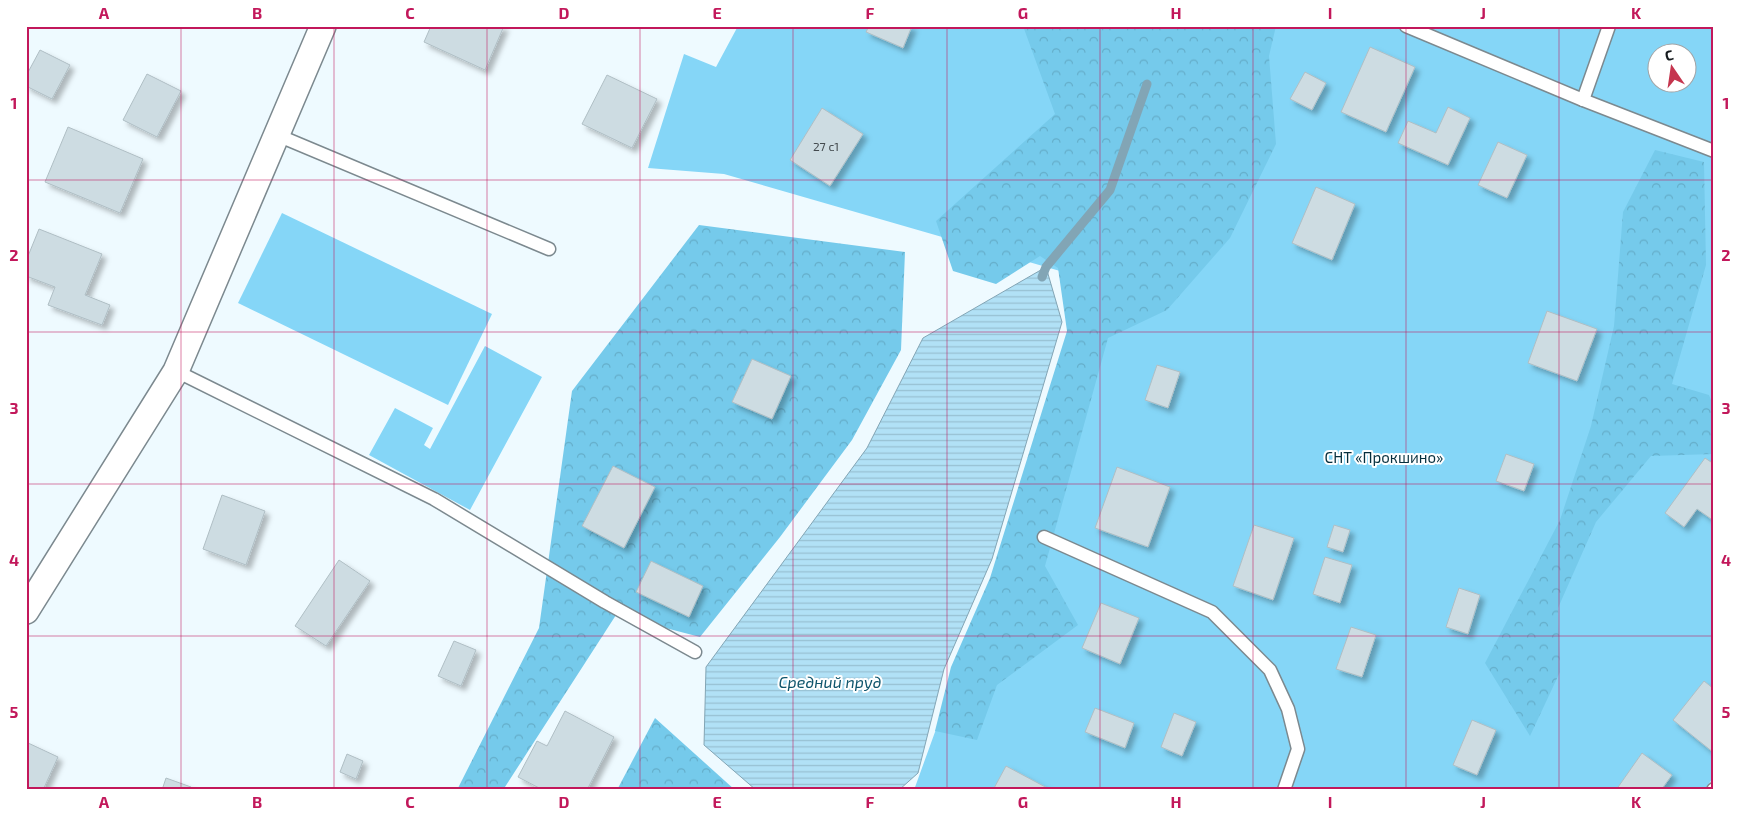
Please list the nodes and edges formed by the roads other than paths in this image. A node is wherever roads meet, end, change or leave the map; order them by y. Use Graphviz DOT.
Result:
graph roads {
  1 [pos="323,26"];
  2 [pos="1406,26"];
  3 [pos="1609,26"];
  4 [pos="1583,100"];
  5 [pos="277,135"];
  6 [pos="1714,151"];
  7 [pos="549,249"];
  8 [pos="176,372"];
  9 [pos="1044,537"];
  10 [pos="26,611"];
  11 [pos="695,652"];
  12 [pos="1284,790"];
  1 -- 5 [label="street"];
  2 -- 4 [label="lane"];
  3 -- 4 [label="lane"];
  4 -- 6 [label="lane"];
  5 -- 7 [label="lane"];
  5 -- 8 [label="street"];
  8 -- 10 [label="street"];
  8 -- 11 [label="lane"];
  9 -- 12 [label="lane"];
}
